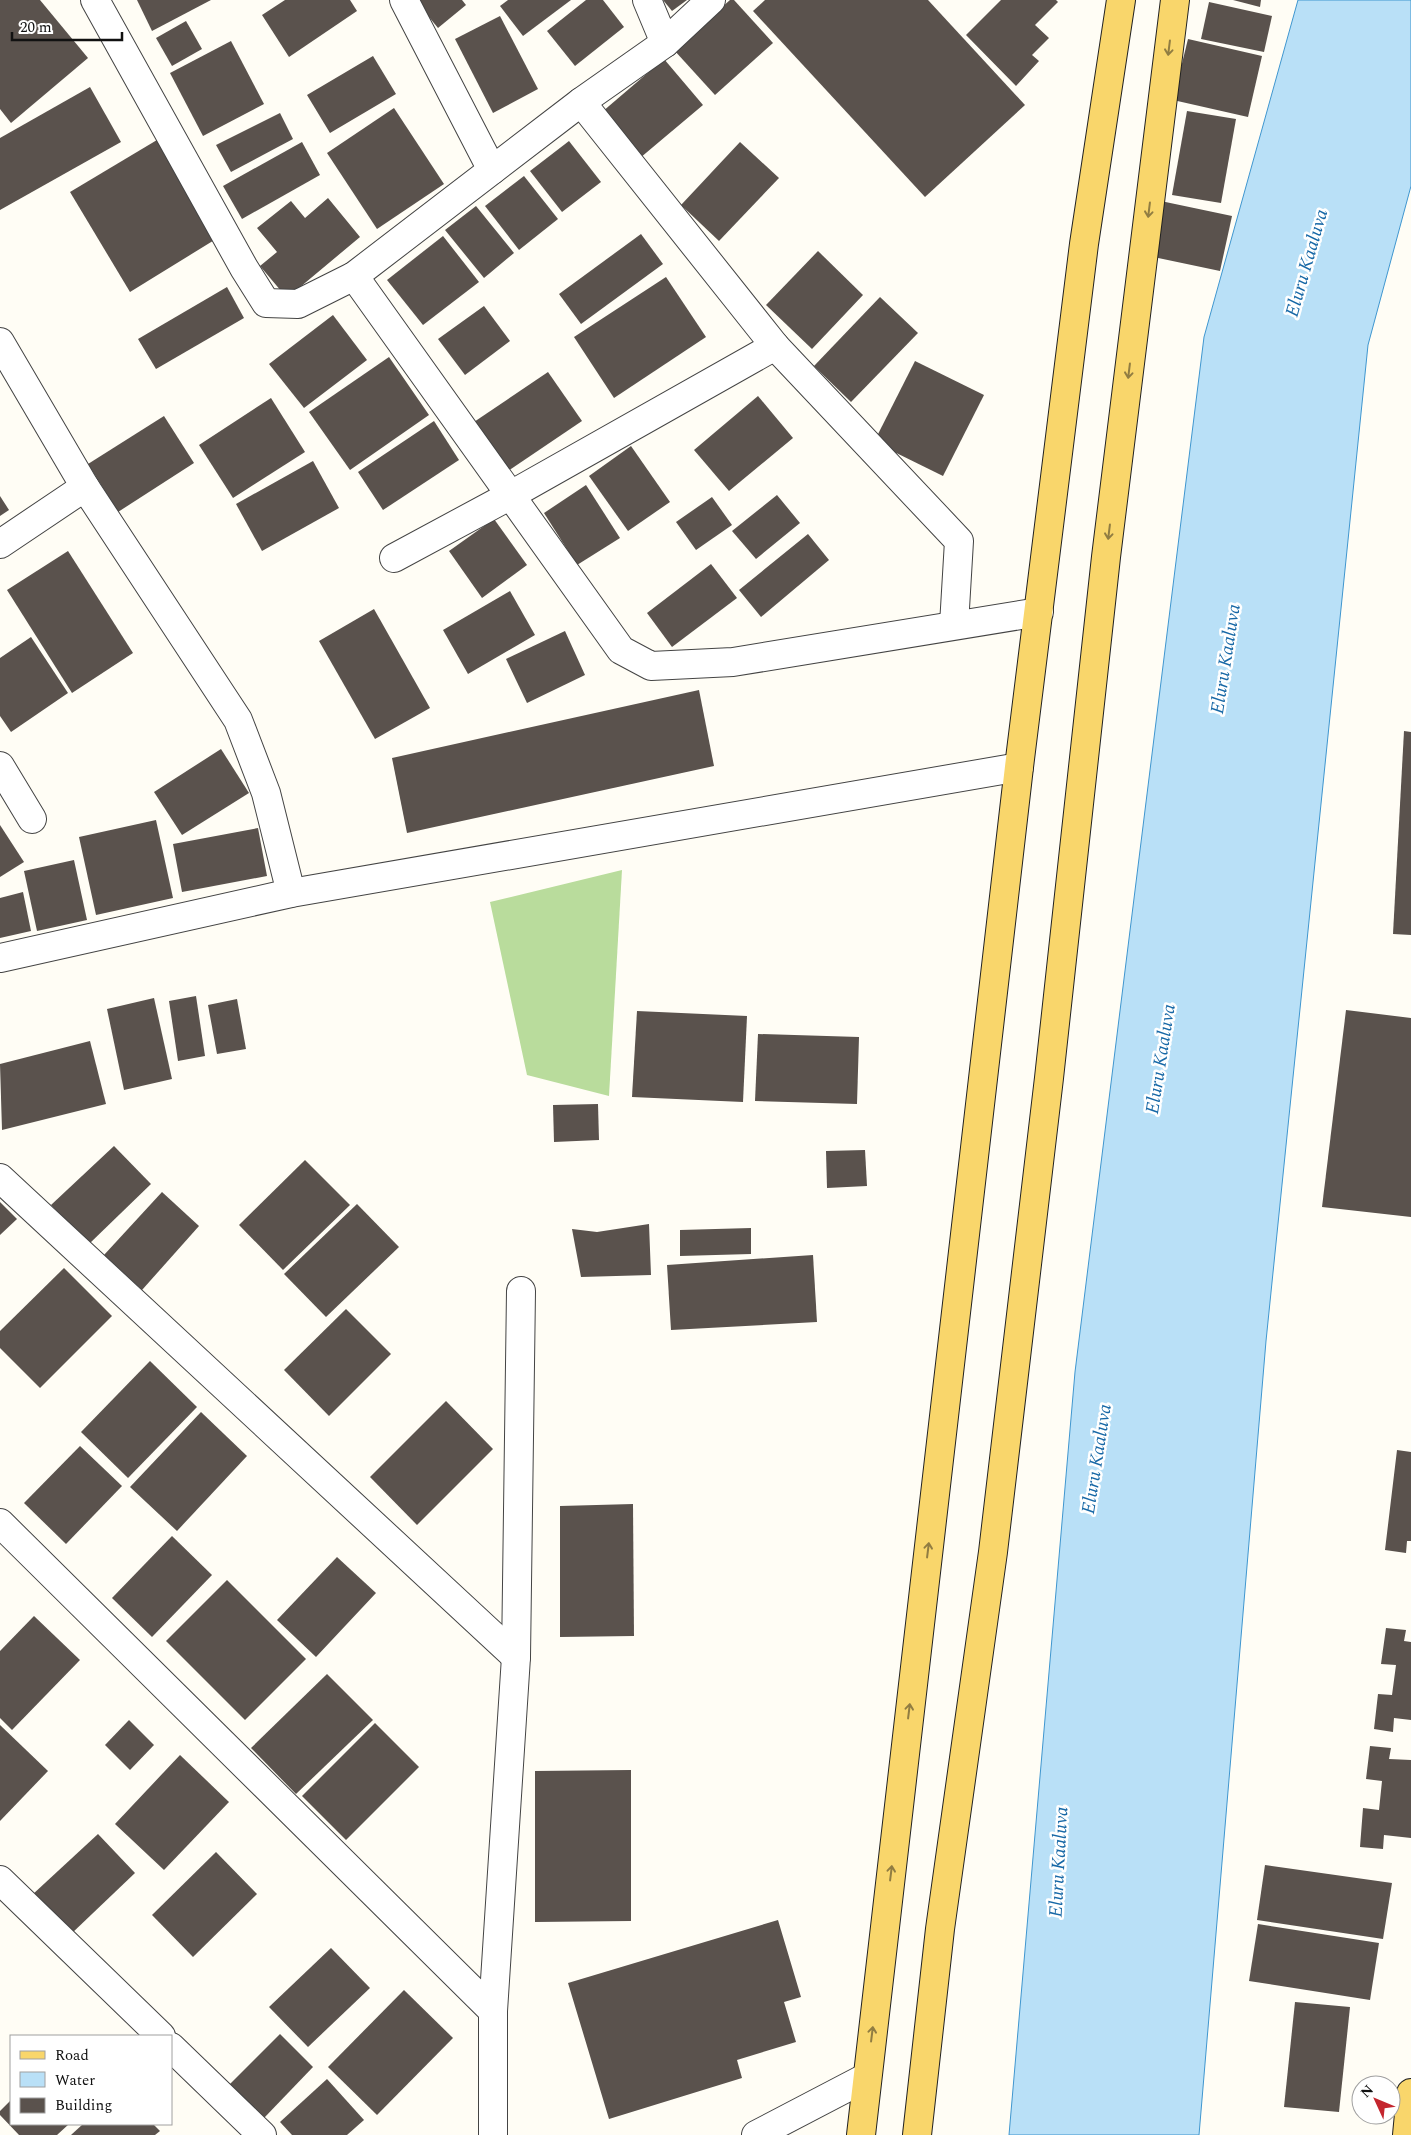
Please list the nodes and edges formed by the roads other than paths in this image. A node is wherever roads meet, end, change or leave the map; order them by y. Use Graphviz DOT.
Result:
graph roads {
  1 [pos="95,0"];
  2 [pos="404,0"];
  3 [pos="647,0"];
  4 [pos="711,0"];
  5 [pos="1121,0"];
  6 [pos="1175,0"];
  7 [pos="665,43"];
  8 [pos="580,102"];
  9 [pos="492,170"];
  10 [pos="354,276"];
  11 [pos="0,342"];
  12 [pos="775,346"];
  13 [pos="85,487"];
  14 [pos="511,495"];
  15 [pos="0,544"];
  16 [pos="394,558"];
  17 [pos="1039,612"];
  18 [pos="954,625"];
  19 [pos="0,766"];
  20 [pos="1019,767"];
  21 [pos="32,819"];
  22 [pos="291,893"];
  23 [pos="0,958"];
  24 [pos="0,1178"];
  25 [pos="521,1291"];
  26 [pos="0,1523"];
  27 [pos="516,1657"];
  28 [pos="0,1880"];
  29 [pos="493,2011"];
  30 [pos="160,2035"];
  31 [pos="172,2047"];
  32 [pos="867,2077"];
  33 [pos="1411,2093"];
  34 [pos="262,2135"];
  35 [pos="493,2135"];
  36 [pos="756,2135"];
  37 [pos="861,2135"];
  38 [pos="917,2135"];
  39 [pos="1407,2135"];
  1 -- 10 [label="street"];
  2 -- 9 [label="street"];
  3 -- 7 [label="street"];
  4 -- 7 [label="street"];
  5 -- 17 [label="main road"];
  6 -- 38 [label="main road, one-way"];
  7 -- 8 [label="street"];
  8 -- 9 [label="street"];
  8 -- 12 [label="street"];
  9 -- 10 [label="street"];
  10 -- 14 [label="street"];
  11 -- 13 [label="street"];
  12 -- 14 [label="street"];
  12 -- 18 [label="street"];
  13 -- 15 [label="street"];
  13 -- 22 [label="street"];
  14 -- 16 [label="street"];
  14 -- 18 [label="street"];
  17 -- 18 [label="street"];
  17 -- 20 [label="main road"];
  19 -- 21 [label="street"];
  20 -- 22 [label="street"];
  32 -- 20 [label="main road, one-way"];
  22 -- 23 [label="street"];
  24 -- 27 [label="street"];
  25 -- 27 [label="street"];
  26 -- 29 [label="street"];
  27 -- 29 [label="street"];
  28 -- 30 [label="street"];
  29 -- 35 [label="street"];
  31 -- 34 [label="street"];
  32 -- 36 [label="street"];
  32 -- 37 [label="main road"];
  33 -- 39 [label="main road"];
}
